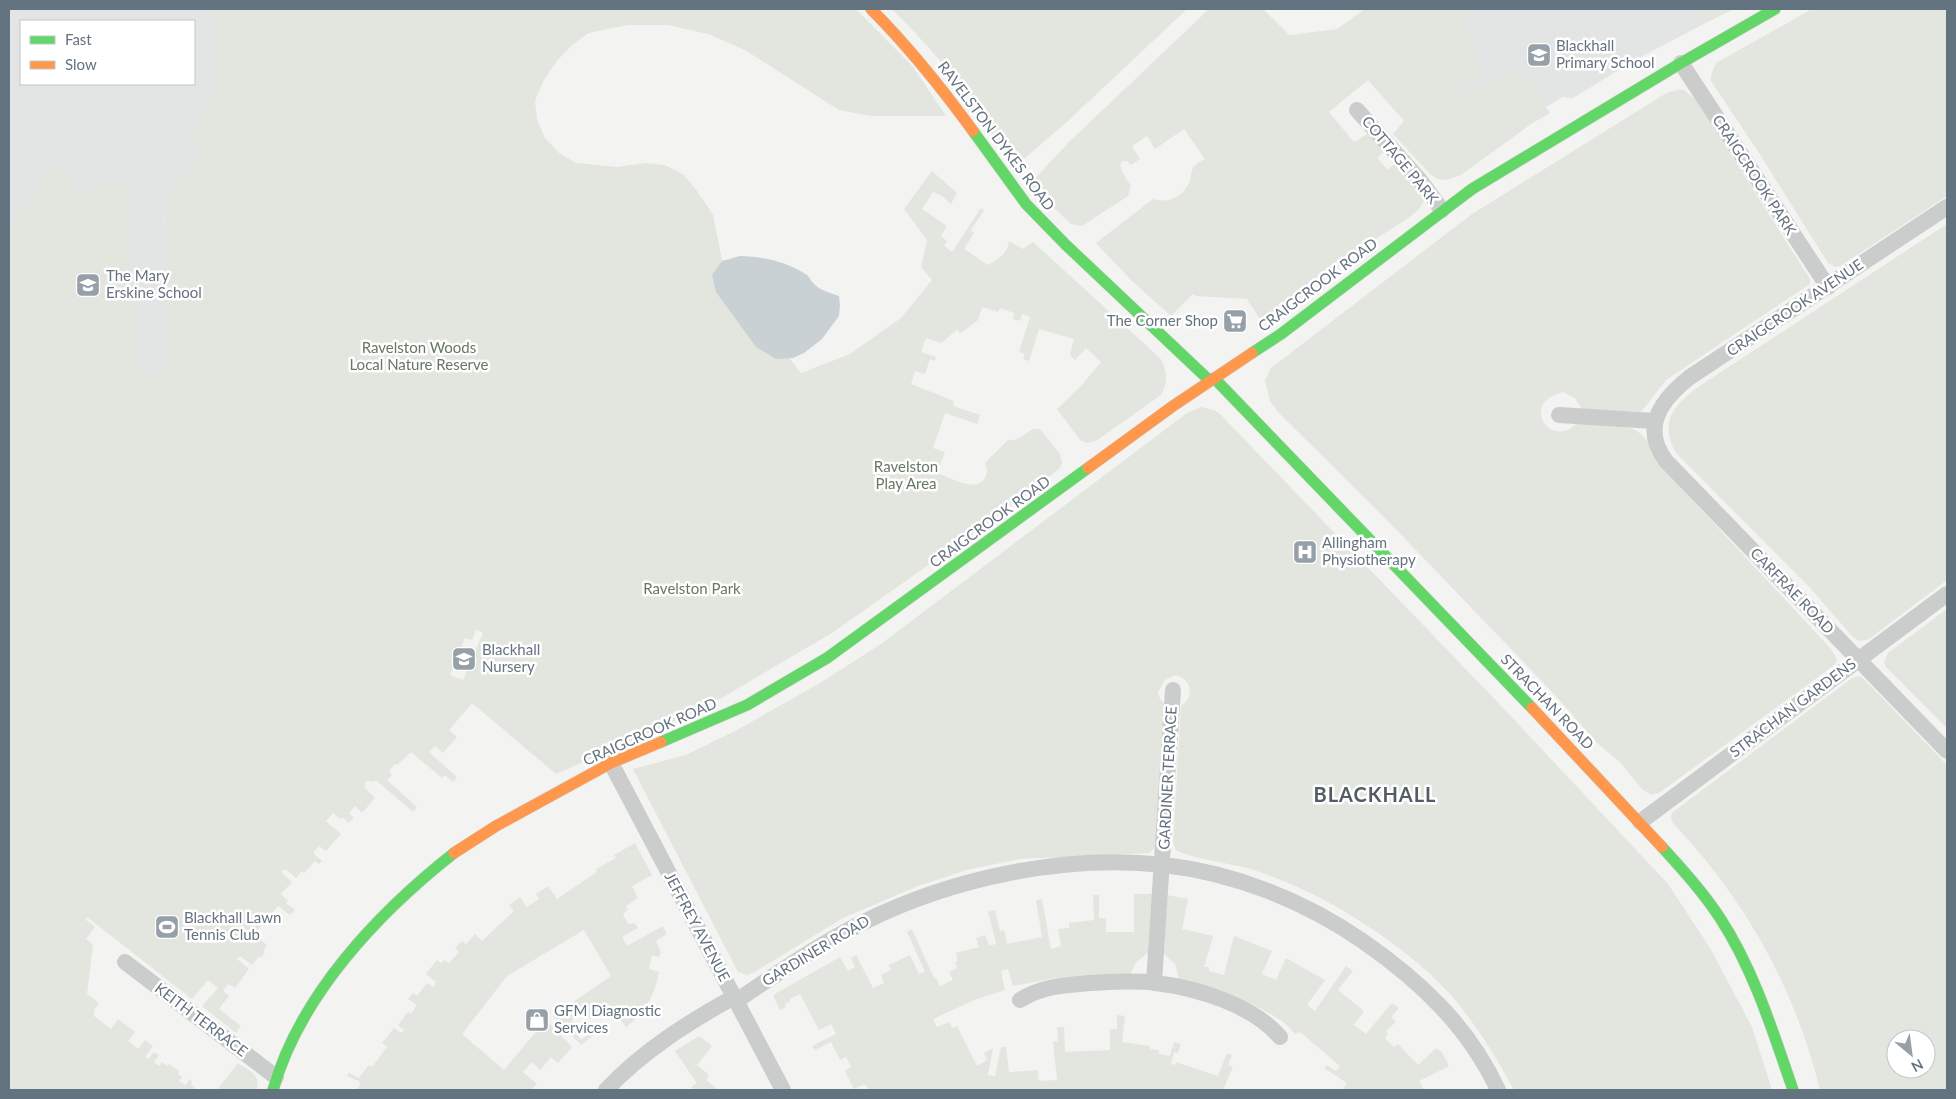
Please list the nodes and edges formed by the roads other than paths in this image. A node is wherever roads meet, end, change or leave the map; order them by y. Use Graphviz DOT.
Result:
graph roads {
  1 [pos="871,9"];
  2 [pos="1774,9"];
  3 [pos="1681,62"];
  4 [pos="1357,110"];
  5 [pos="1947,207"];
  6 [pos="1442,210"];
  7 [pos="1828,287"];
  8 [pos="1212,380"];
  9 [pos="1559,414"];
  10 [pos="1655,421"];
  11 [pos="1947,594"];
  12 [pos="1858,659"];
  13 [pos="1173,690"];
  14 [pos="1947,751"];
  15 [pos="611,764"];
  16 [pos="1640,822"];
  17 [pos="1162,865"];
  18 [pos="125,962"];
  19 [pos="1154,983"];
  20 [pos="735,999"];
  21 [pos="1020,1000"];
  22 [pos="1280,1037"];
  23 [pos="274,1084"];
  24 [pos="606,1090"];
  25 [pos="783,1090"];
  26 [pos="1498,1090"];
  27 [pos="1794,1090"];
  1 -- 8 [label="street, RAVELSTON DYKES ROAD"];
  2 -- 3 [label="street, CRAIGCROOK ROAD"];
  3 -- 6 [label="street, CRAIGCROOK ROAD"];
  3 -- 7 [label="street, CRAIGCROOK PARK"];
  4 -- 6 [label="street, COTTAGE PARK"];
  5 -- 7 [label="street, CRAIGCROOK AVENUE"];
  6 -- 8 [label="street, CRAIGCROOK ROAD"];
  7 -- 10 [label="street, CRAIGCROOK AVENUE"];
  8 -- 15 [label="street, CRAIGCROOK ROAD"];
  8 -- 16 [label="street, STRACHAN ROAD"];
  9 -- 10 [label="street"];
  10 -- 12 [label="street, CARFRAE ROAD"];
  11 -- 12 [label="street, STRACHAN GARDENS"];
  12 -- 14 [label="street, CARFRAE ROAD"];
  12 -- 16 [label="street, STRACHAN GARDENS"];
  13 -- 17 [label="street, GARDINER TERRACE"];
  15 -- 20 [label="street, JEFFREY AVENUE"];
  15 -- 23 [label="street, CRAIGCROOK ROAD"];
  16 -- 27 [label="street, STRACHAN ROAD"];
  17 -- 19 [label="street, GARDINER TERRACE"];
  17 -- 20 [label="street, GARDINER ROAD"];
  17 -- 26 [label="street, GARDINER ROAD"];
  18 -- 23 [label="street, KEITH TERRACE"];
  19 -- 21 [label="street"];
  19 -- 22 [label="street"];
  20 -- 24 [label="street, GARDINER ROAD"];
  20 -- 25 [label="street, JEFFREY AVENUE"];
}
